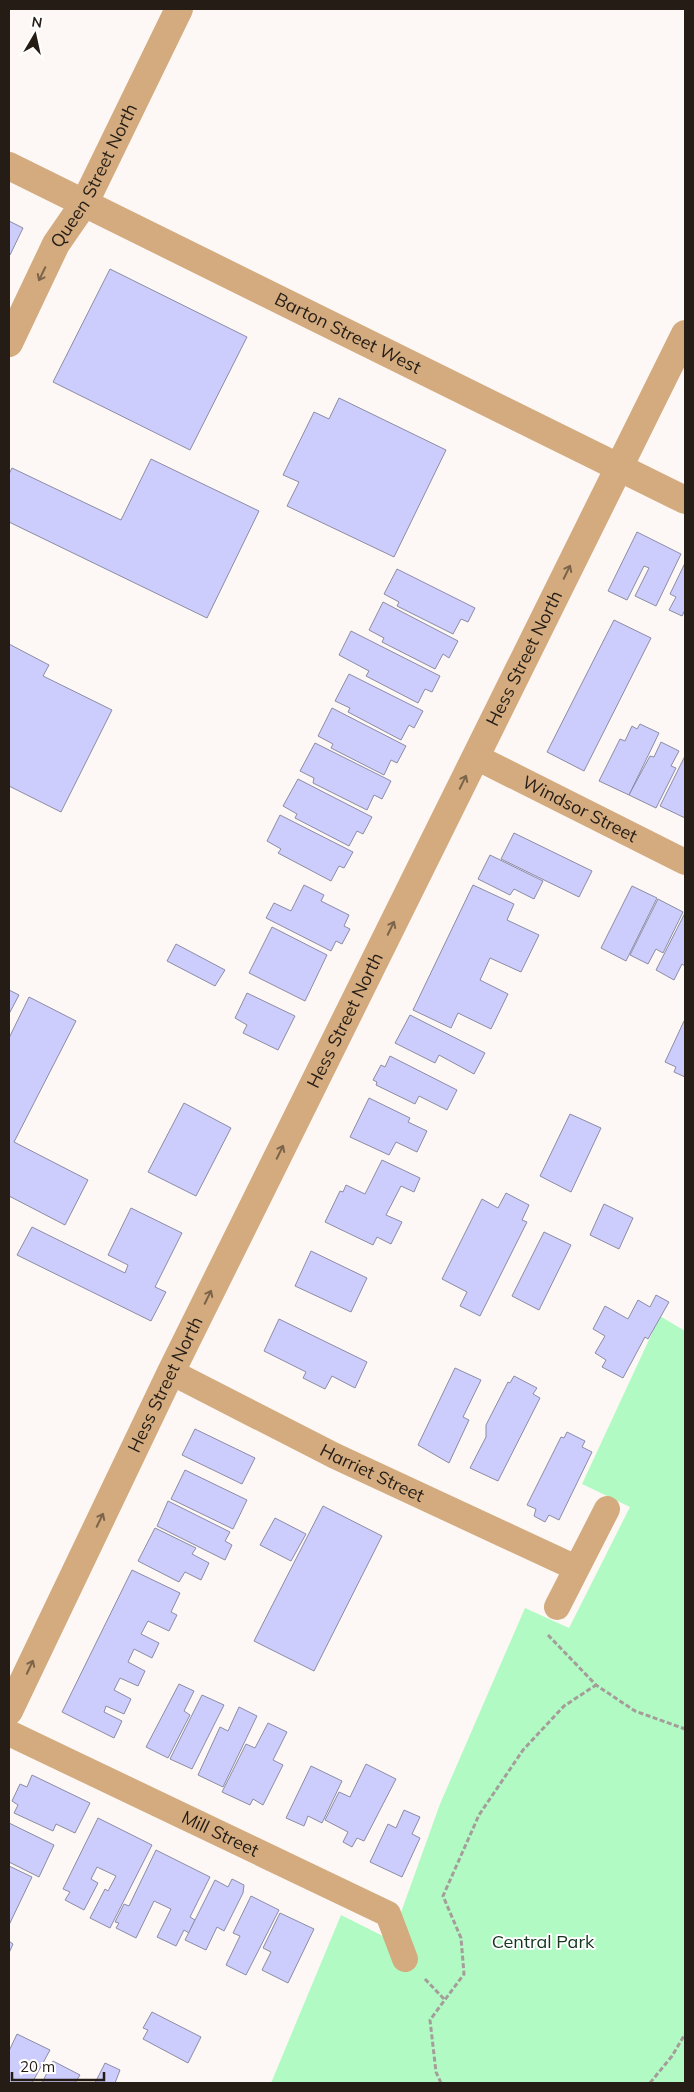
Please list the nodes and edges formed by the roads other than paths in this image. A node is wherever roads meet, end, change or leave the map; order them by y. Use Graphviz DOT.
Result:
graph roads {
  1 [pos="179,9"];
  2 [pos="9,166"];
  3 [pos="85,202"];
  4 [pos="685,334"];
  5 [pos="9,343"];
  6 [pos="619,468"];
  7 [pos="685,500"];
  8 [pos="476,757"];
  9 [pos="685,862"];
  10 [pos="171,1372"];
  11 [pos="607,1509"];
  12 [pos="576,1568"];
  13 [pos="557,1607"];
  14 [pos="9,1711"];
  15 [pos="9,1733"];
  16 [pos="405,1959"];
  1 -- 3 [label="street, Queen Street North"];
  2 -- 3 [label="street, Barton Street West"];
  3 -- 5 [label="street, Queen Street North, one-way"];
  3 -- 6 [label="street, Barton Street West"];
  4 -- 6 [label="street, Hess Street North"];
  6 -- 7 [label="street, Barton Street West"];
  8 -- 6 [label="street, Hess Street North, one-way"];
  8 -- 9 [label="street, Windsor Street"];
  10 -- 8 [label="street, Hess Street North, one-way"];
  10 -- 12 [label="street, Harriet Street"];
  14 -- 10 [label="street, Hess Street North, one-way"];
  11 -- 12 [label="street"];
  12 -- 13 [label="street"];
  15 -- 16 [label="street, Mill Street"];
}
